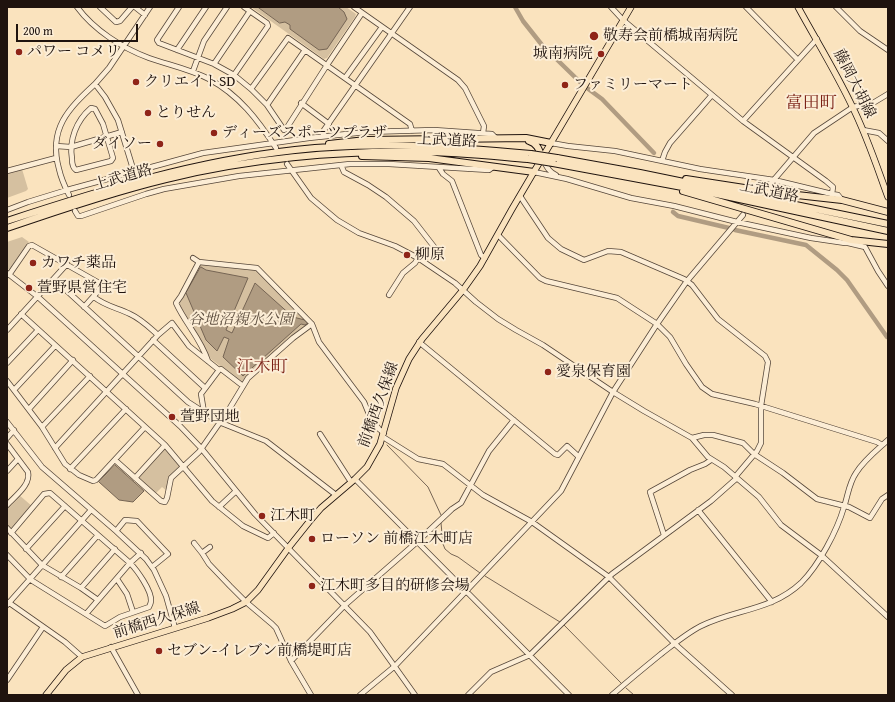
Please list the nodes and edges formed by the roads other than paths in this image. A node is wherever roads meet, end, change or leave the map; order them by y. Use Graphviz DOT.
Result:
graph roads {
  1 [pos="77,7"];
  2 [pos="133,7"];
  3 [pos="150,7"];
  4 [pos="179,7"];
  5 [pos="206,7"];
  6 [pos="226,7"];
  7 [pos="244,7"];
  8 [pos="354,7"];
  9 [pos="410,7"];
  10 [pos="611,7"];
  11 [pos="631,7"];
  12 [pos="746,7"];
  13 [pos="798,7"];
  14 [pos="836,7"];
  15 [pos="102,8"];
  16 [pos="250,11"];
  17 [pos="362,13"];
  18 [pos="145,15"];
  19 [pos="623,20"];
  20 [pos="382,27"];
  21 [pos="392,33"];
  22 [pos="817,39"];
  23 [pos="123,46"];
  24 [pos="177,50"];
  25 [pos="305,50"];
  26 [pos="888,50"];
  27 [pos="198,57"];
  28 [pos="798,60"];
  29 [pos="214,64"];
  30 [pos="326,65"];
  31 [pos="193,71"];
  32 [pos="234,75"];
  33 [pos="345,78"];
  34 [pos="95,84"];
  35 [pos="355,86"];
  36 [pos="251,89"];
  37 [pos="888,94"];
  38 [pos="712,95"];
  39 [pos="301,104"];
  40 [pos="267,105"];
  41 [pos="853,107"];
  42 [pos="742,120"];
  43 [pos="328,124"];
  44 [pos="863,130"];
  45 [pos="412,131"];
  46 [pos="122,132"];
  47 [pos="483,133"];
  48 [pos="106,136"];
  49 [pos="324,136"];
  50 [pos="496,138"];
  51 [pos="516,138"];
  52 [pos="888,141"];
  53 [pos="273,143"];
  54 [pos="551,143"];
  55 [pos="56,146"];
  56 [pos="71,146"];
  57 [pos="276,148"];
  58 [pos="296,150"];
  59 [pos="305,157"];
  60 [pos="529,157"];
  61 [pos="793,157"];
  62 [pos="56,158"];
  63 [pos="542,158"];
  64 [pos="555,160"];
  65 [pos="662,161"];
  66 [pos="287,164"];
  67 [pos="341,165"];
  68 [pos="493,167"];
  69 [pos="440,168"];
  70 [pos="7,171"];
  71 [pos="291,171"];
  72 [pos="134,172"];
  73 [pos="534,172"];
  74 [pos="651,175"];
  75 [pos="567,179"];
  76 [pos="774,180"];
  77 [pos="662,183"];
  78 [pos="766,188"];
  79 [pos="67,190"];
  80 [pos="832,194"];
  81 [pos="69,195"];
  82 [pos="520,196"];
  83 [pos="888,197"];
  84 [pos="842,200"];
  85 [pos="7,210"];
  86 [pos="75,211"];
  87 [pos="888,212"];
  88 [pos="743,215"];
  89 [pos="7,221"];
  90 [pos="737,222"];
  91 [pos="888,226"];
  92 [pos="7,228"];
  93 [pos="498,235"];
  94 [pos="850,241"];
  95 [pos="888,244"];
  96 [pos="193,258"];
  97 [pos="418,258"];
  98 [pos="485,258"];
  99 [pos="423,261"];
  100 [pos="199,262"];
  101 [pos="67,264"];
  102 [pos="8,274"];
  103 [pos="54,279"];
  104 [pos="687,281"];
  105 [pos="888,286"];
  106 [pos="463,290"];
  107 [pos="389,295"];
  108 [pos="38,297"];
  109 [pos="94,297"];
  110 [pos="84,307"];
  111 [pos="22,314"];
  112 [pos="312,324"];
  113 [pos="657,324"];
  114 [pos="7,330"];
  115 [pos="38,330"];
  116 [pos="158,335"];
  117 [pos="153,340"];
  118 [pos="419,342"];
  119 [pos="54,346"];
  120 [pos="139,356"];
  121 [pos="73,360"];
  122 [pos="208,362"];
  123 [pos="7,363"];
  124 [pos="219,370"];
  125 [pos="122,374"];
  126 [pos="90,376"];
  127 [pos="7,381"];
  128 [pos="243,386"];
  129 [pos="205,388"];
  130 [pos="14,390"];
  131 [pos="107,391"];
  132 [pos="613,392"];
  133 [pos="761,406"];
  134 [pos="29,409"];
  135 [pos="126,409"];
  136 [pos="204,412"];
  137 [pos="514,420"];
  138 [pos="7,422"];
  139 [pos="219,422"];
  140 [pos="42,427"];
  141 [pos="145,427"];
  142 [pos="14,430"];
  143 [pos="320,434"];
  144 [pos="383,435"];
  145 [pos="7,438"];
  146 [pos="692,438"];
  147 [pos="7,444"];
  148 [pos="886,444"];
  149 [pos="165,445"];
  150 [pos="55,448"];
  151 [pos="201,448"];
  152 [pos="754,454"];
  153 [pos="579,457"];
  154 [pos="18,459"];
  155 [pos="115,460"];
  156 [pos="711,460"];
  157 [pos="184,467"];
  158 [pos="70,469"];
  159 [pos="7,471"];
  160 [pos="736,477"];
  161 [pos="135,478"];
  162 [pos="353,481"];
  163 [pos="471,486"];
  164 [pos="236,491"];
  165 [pos="336,495"];
  166 [pos="888,495"];
  167 [pos="7,505"];
  168 [pos="65,506"];
  169 [pos="844,506"];
  170 [pos="219,507"];
  171 [pos="91,510"];
  172 [pos="698,510"];
  173 [pos="81,520"];
  174 [pos="532,522"];
  175 [pos="7,528"];
  176 [pos="116,531"];
  177 [pos="11,533"];
  178 [pos="274,533"];
  179 [pos="98,535"];
  180 [pos="664,535"];
  181 [pos="417,542"];
  182 [pos="194,543"];
  183 [pos="210,547"];
  184 [pos="289,547"];
  185 [pos="26,549"];
  186 [pos="114,549"];
  187 [pos="141,553"];
  188 [pos="202,553"];
  189 [pos="7,555"];
  190 [pos="821,555"];
  191 [pos="130,563"];
  192 [pos="42,565"];
  193 [pos="152,567"];
  194 [pos="61,577"];
  195 [pos="609,577"];
  196 [pos="117,579"];
  197 [pos="31,580"];
  198 [pos="81,588"];
  199 [pos="466,591"];
  200 [pos="98,600"];
  201 [pos="246,602"];
  202 [pos="772,602"];
  203 [pos="8,603"];
  204 [pos="345,605"];
  205 [pos="133,612"];
  206 [pos="86,614"];
  207 [pos="888,617"];
  208 [pos="43,627"];
  209 [pos="175,628"];
  210 [pos="675,644"];
  211 [pos="111,648"];
  212 [pos="530,655"];
  213 [pos="82,657"];
  214 [pos="291,661"];
  215 [pos="395,666"];
  216 [pos="7,680"];
  217 [pos="46,695"];
  218 [pos="138,695"];
  219 [pos="311,695"];
  220 [pos="360,695"];
  221 [pos="415,695"];
  222 [pos="468,695"];
  223 [pos="569,695"];
  224 [pos="612,695"];
  225 [pos="732,695"];
  1 -- 23 [label="street"];
  2 -- 15 [label="street"];
  2 -- 18 [label="street"];
  3 -- 18 [label="street"];
  4 -- 24 [label="street"];
  5 -- 24 [label="street"];
  6 -- 27 [label="street"];
  7 -- 16 [label="street"];
  8 -- 17 [label="street"];
  9 -- 21 [label="street"];
  10 -- 19 [label="street"];
  11 -- 19 [label="main road, 前橋西久保線"];
  12 -- 28 [label="street"];
  13 -- 22 [label="main road, 藤岡大胡線"];
  14 -- 26 [label="street"];
  16 -- 29 [label="street"];
  16 -- 32 [label="street"];
  17 -- 20 [label="street"];
  17 -- 30 [label="street"];
  18 -- 23 [label="street"];
  19 -- 38 [label="street"];
  19 -- 54 [label="main road, 前橋西久保線"];
  20 -- 21 [label="street"];
  20 -- 33 [label="street"];
  21 -- 35 [label="street"];
  21 -- 47 [label="street"];
  22 -- 28 [label="street"];
  22 -- 41 [label="main road, 藤岡大胡線"];
  23 -- 31 [label="street"];
  23 -- 34 [label="street"];
  24 -- 27 [label="street"];
  25 -- 30 [label="street"];
  25 -- 36 [label="street"];
  25 -- 40 [label="street"];
  27 -- 29 [label="street"];
  27 -- 31 [label="street"];
  28 -- 42 [label="street"];
  29 -- 32 [label="street"];
  30 -- 33 [label="street"];
  30 -- 39 [label="street"];
  31 -- 53 [label="street"];
  32 -- 36 [label="street"];
  33 -- 35 [label="street"];
  34 -- 46 [label="street"];
  34 -- 55 [label="street"];
  35 -- 43 [label="street"];
  35 -- 45 [label="street"];
  36 -- 40 [label="street"];
  37 -- 41 [label="street"];
  38 -- 42 [label="street"];
  38 -- 65 [label="street"];
  39 -- 40 [label="street"];
  39 -- 43 [label="street"];
  41 -- 44 [label="main road, 藤岡大胡線"];
  41 -- 61 [label="street"];
  42 -- 61 [label="street"];
  43 -- 49 [label="street"];
  44 -- 52 [label="street"];
  44 -- 83 [label="main road, 藤岡大胡線"];
  45 -- 47 [label="street"];
  45 -- 49 [label="street"];
  46 -- 48 [label="street"];
  46 -- 72 [label="street"];
  47 -- 50 [label="street"];
  48 -- 56 [label="street"];
  48 -- 56 [label="street"];
  48 -- 56 [label="street"];
  49 -- 53 [label="street"];
  50 -- 51 [label="highway"];
  50 -- 58 [label="highway"];
  51 -- 54 [label="highway"];
  51 -- 63 [label="highway"];
  53 -- 57 [label="street"];
  53 -- 72 [label="street"];
  54 -- 63 [label="main road, 前橋西久保線"];
  54 -- 65 [label="street"];
  55 -- 56 [label="street"];
  55 -- 62 [label="street"];
  58 -- 60 [label="highway, 上武道路"];
  58 -- 89 [label="highway, 上武道路"];
  59 -- 60 [label="highway, 上武道路"];
  59 -- 68 [label="highway"];
  59 -- 92 [label="highway, 上武道路"];
  60 -- 64 [label="highway, 上武道路, bridge"];
  61 -- 76 [label="street"];
  61 -- 80 [label="street"];
  62 -- 70 [label="street"];
  62 -- 79 [label="street"];
  63 -- 73 [label="main road, 前橋西久保線"];
  63 -- 75 [label="street"];
  64 -- 74 [label="highway, 上武道路"];
  64 -- 77 [label="highway, 上武道路"];
  65 -- 76 [label="street"];
  66 -- 71 [label="street"];
  67 -- 69 [label="street"];
  67 -- 71 [label="street"];
  67 -- 99 [label="street"];
  68 -- 69 [label="street"];
  68 -- 73 [label="highway"];
  69 -- 98 [label="street"];
  71 -- 86 [label="street"];
  71 -- 97 [label="street"];
  72 -- 79 [label="street"];
  73 -- 75 [label="street"];
  73 -- 82 [label="main road, 前橋西久保線"];
  74 -- 84 [label="highway"];
  74 -- 91 [label="highway, 上武道路"];
  75 -- 90 [label="street"];
  76 -- 78 [label="street"];
  76 -- 80 [label="street"];
  77 -- 91 [label="highway, 上武道路"];
  77 -- 94 [label="highway"];
  79 -- 81 [label="street"];
  79 -- 85 [label="street"];
  80 -- 84 [label="street"];
  82 -- 93 [label="main road, 前橋西久保線"];
  82 -- 104 [label="street"];
  84 -- 87 [label="highway"];
  88 -- 90 [label="street"];
  90 -- 94 [label="street"];
  90 -- 104 [label="street"];
  93 -- 98 [label="main road, 前橋西久保線"];
  93 -- 113 [label="street"];
  94 -- 95 [label="highway"];
  94 -- 105 [label="street"];
  96 -- 100 [label="street"];
  97 -- 99 [label="street"];
  97 -- 107 [label="street"];
  98 -- 106 [label="main road, 前橋西久保線"];
  99 -- 106 [label="street"];
  100 -- 112 [label="street"];
  100 -- 122 [label="street"];
  101 -- 102 [label="street"];
  101 -- 103 [label="street"];
  101 -- 109 [label="street"];
  102 -- 108 [label="street"];
  103 -- 108 [label="street"];
  103 -- 110 [label="street"];
  104 -- 113 [label="street"];
  104 -- 133 [label="street"];
  106 -- 118 [label="main road, 前橋西久保線"];
  106 -- 132 [label="street"];
  108 -- 111 [label="street"];
  108 -- 125 [label="street"];
  109 -- 110 [label="street"];
  109 -- 116 [label="street"];
  110 -- 120 [label="street"];
  111 -- 114 [label="street"];
  111 -- 115 [label="street"];
  112 -- 128 [label="street"];
  112 -- 144 [label="street"];
  113 -- 132 [label="street"];
  113 -- 133 [label="street"];
  115 -- 121 [label="street"];
  115 -- 123 [label="street"];
  116 -- 117 [label="street"];
  116 -- 122 [label="street"];
  117 -- 120 [label="street"];
  117 -- 129 [label="street"];
  118 -- 137 [label="street"];
  118 -- 144 [label="main road, 前橋西久保線"];
  119 -- 130 [label="street"];
  120 -- 125 [label="street"];
  120 -- 136 [label="street"];
  121 -- 126 [label="street"];
  121 -- 134 [label="street"];
  122 -- 124 [label="street"];
  124 -- 128 [label="street"];
  124 -- 129 [label="street"];
  125 -- 131 [label="street"];
  125 -- 151 [label="street"];
  126 -- 131 [label="street"];
  126 -- 140 [label="street"];
  127 -- 130 [label="street"];
  128 -- 139 [label="street"];
  129 -- 136 [label="street"];
  130 -- 134 [label="street"];
  131 -- 135 [label="street"];
  131 -- 150 [label="street"];
  132 -- 146 [label="street"];
  132 -- 153 [label="street"];
  133 -- 148 [label="street"];
  133 -- 152 [label="street"];
  134 -- 140 [label="street"];
  135 -- 141 [label="street"];
  135 -- 158 [label="street"];
  136 -- 139 [label="street"];
  137 -- 153 [label="street"];
  137 -- 163 [label="street"];
  138 -- 142 [label="street"];
  139 -- 151 [label="street"];
  139 -- 165 [label="street"];
  140 -- 150 [label="street"];
  141 -- 149 [label="street"];
  141 -- 155 [label="street"];
  142 -- 145 [label="street"];
  142 -- 171 [label="street"];
  143 -- 162 [label="street"];
  144 -- 162 [label="main road, 前橋西久保線"];
  144 -- 163 [label="street"];
  146 -- 152 [label="street"];
  146 -- 156 [label="street"];
  147 -- 154 [label="street"];
  148 -- 169 [label="street"];
  149 -- 157 [label="street"];
  149 -- 161 [label="street"];
  150 -- 158 [label="street"];
  151 -- 157 [label="street"];
  151 -- 164 [label="street"];
  152 -- 160 [label="street"];
  152 -- 169 [label="street"];
  153 -- 174 [label="street"];
  154 -- 159 [label="street"];
  154 -- 167 [label="street"];
  155 -- 158 [label="street"];
  155 -- 161 [label="street"];
  156 -- 160 [label="street"];
  156 -- 180 [label="street"];
  157 -- 161 [label="street"];
  157 -- 170 [label="street"];
  160 -- 172 [label="street"];
  160 -- 190 [label="street"];
  162 -- 165 [label="main road, 前橋西久保線"];
  162 -- 181 [label="street"];
  163 -- 174 [label="street"];
  163 -- 181 [label="street"];
  164 -- 170 [label="street"];
  164 -- 178 [label="street"];
  165 -- 184 [label="main road, 前橋西久保線"];
  166 -- 169 [label="street"];
  168 -- 173 [label="street"];
  168 -- 177 [label="street"];
  168 -- 185 [label="street"];
  169 -- 190 [label="street"];
  170 -- 178 [label="street"];
  171 -- 173 [label="street"];
  171 -- 176 [label="street"];
  172 -- 180 [label="street"];
  172 -- 202 [label="street"];
  173 -- 179 [label="street"];
  173 -- 192 [label="street"];
  174 -- 195 [label="street"];
  174 -- 199 [label="street"];
  175 -- 177 [label="street"];
  176 -- 187 [label="street"];
  176 -- 193 [label="street"];
  177 -- 185 [label="street"];
  178 -- 184 [label="street"];
  179 -- 186 [label="street"];
  179 -- 194 [label="street"];
  180 -- 195 [label="street"];
  181 -- 199 [label="street"];
  181 -- 204 [label="street"];
  182 -- 188 [label="street"];
  183 -- 188 [label="street"];
  184 -- 201 [label="main road, 前橋西久保線"];
  184 -- 204 [label="street"];
  185 -- 192 [label="street"];
  186 -- 191 [label="street"];
  186 -- 198 [label="street"];
  187 -- 191 [label="street"];
  187 -- 193 [label="street"];
  188 -- 201 [label="street"];
  189 -- 197 [label="street"];
  190 -- 202 [label="street"];
  190 -- 207 [label="street"];
  191 -- 196 [label="street"];
  191 -- 205 [label="street"];
  192 -- 194 [label="street"];
  192 -- 197 [label="street"];
  193 -- 209 [label="street"];
  194 -- 198 [label="street"];
  195 -- 210 [label="street"];
  195 -- 212 [label="street"];
  196 -- 200 [label="street"];
  196 -- 205 [label="street"];
  197 -- 203 [label="street"];
  197 -- 206 [label="street"];
  198 -- 200 [label="street"];
  199 -- 212 [label="street"];
  199 -- 215 [label="street"];
  200 -- 206 [label="street"];
  201 -- 209 [label="main road, 前橋西久保線"];
  201 -- 214 [label="street"];
  202 -- 210 [label="street"];
  203 -- 208 [label="street"];
  204 -- 214 [label="street"];
  204 -- 215 [label="street"];
  205 -- 206 [label="street"];
  208 -- 213 [label="street"];
  208 -- 216 [label="street"];
  209 -- 211 [label="main road, 前橋西久保線"];
  210 -- 224 [label="street"];
  210 -- 225 [label="street"];
  211 -- 213 [label="main road, 前橋西久保線"];
  211 -- 218 [label="street"];
  212 -- 222 [label="street"];
  212 -- 223 [label="street"];
  213 -- 217 [label="main road, 前橋西久保線"];
  214 -- 219 [label="street"];
  215 -- 220 [label="street"];
  215 -- 221 [label="street"];
}
